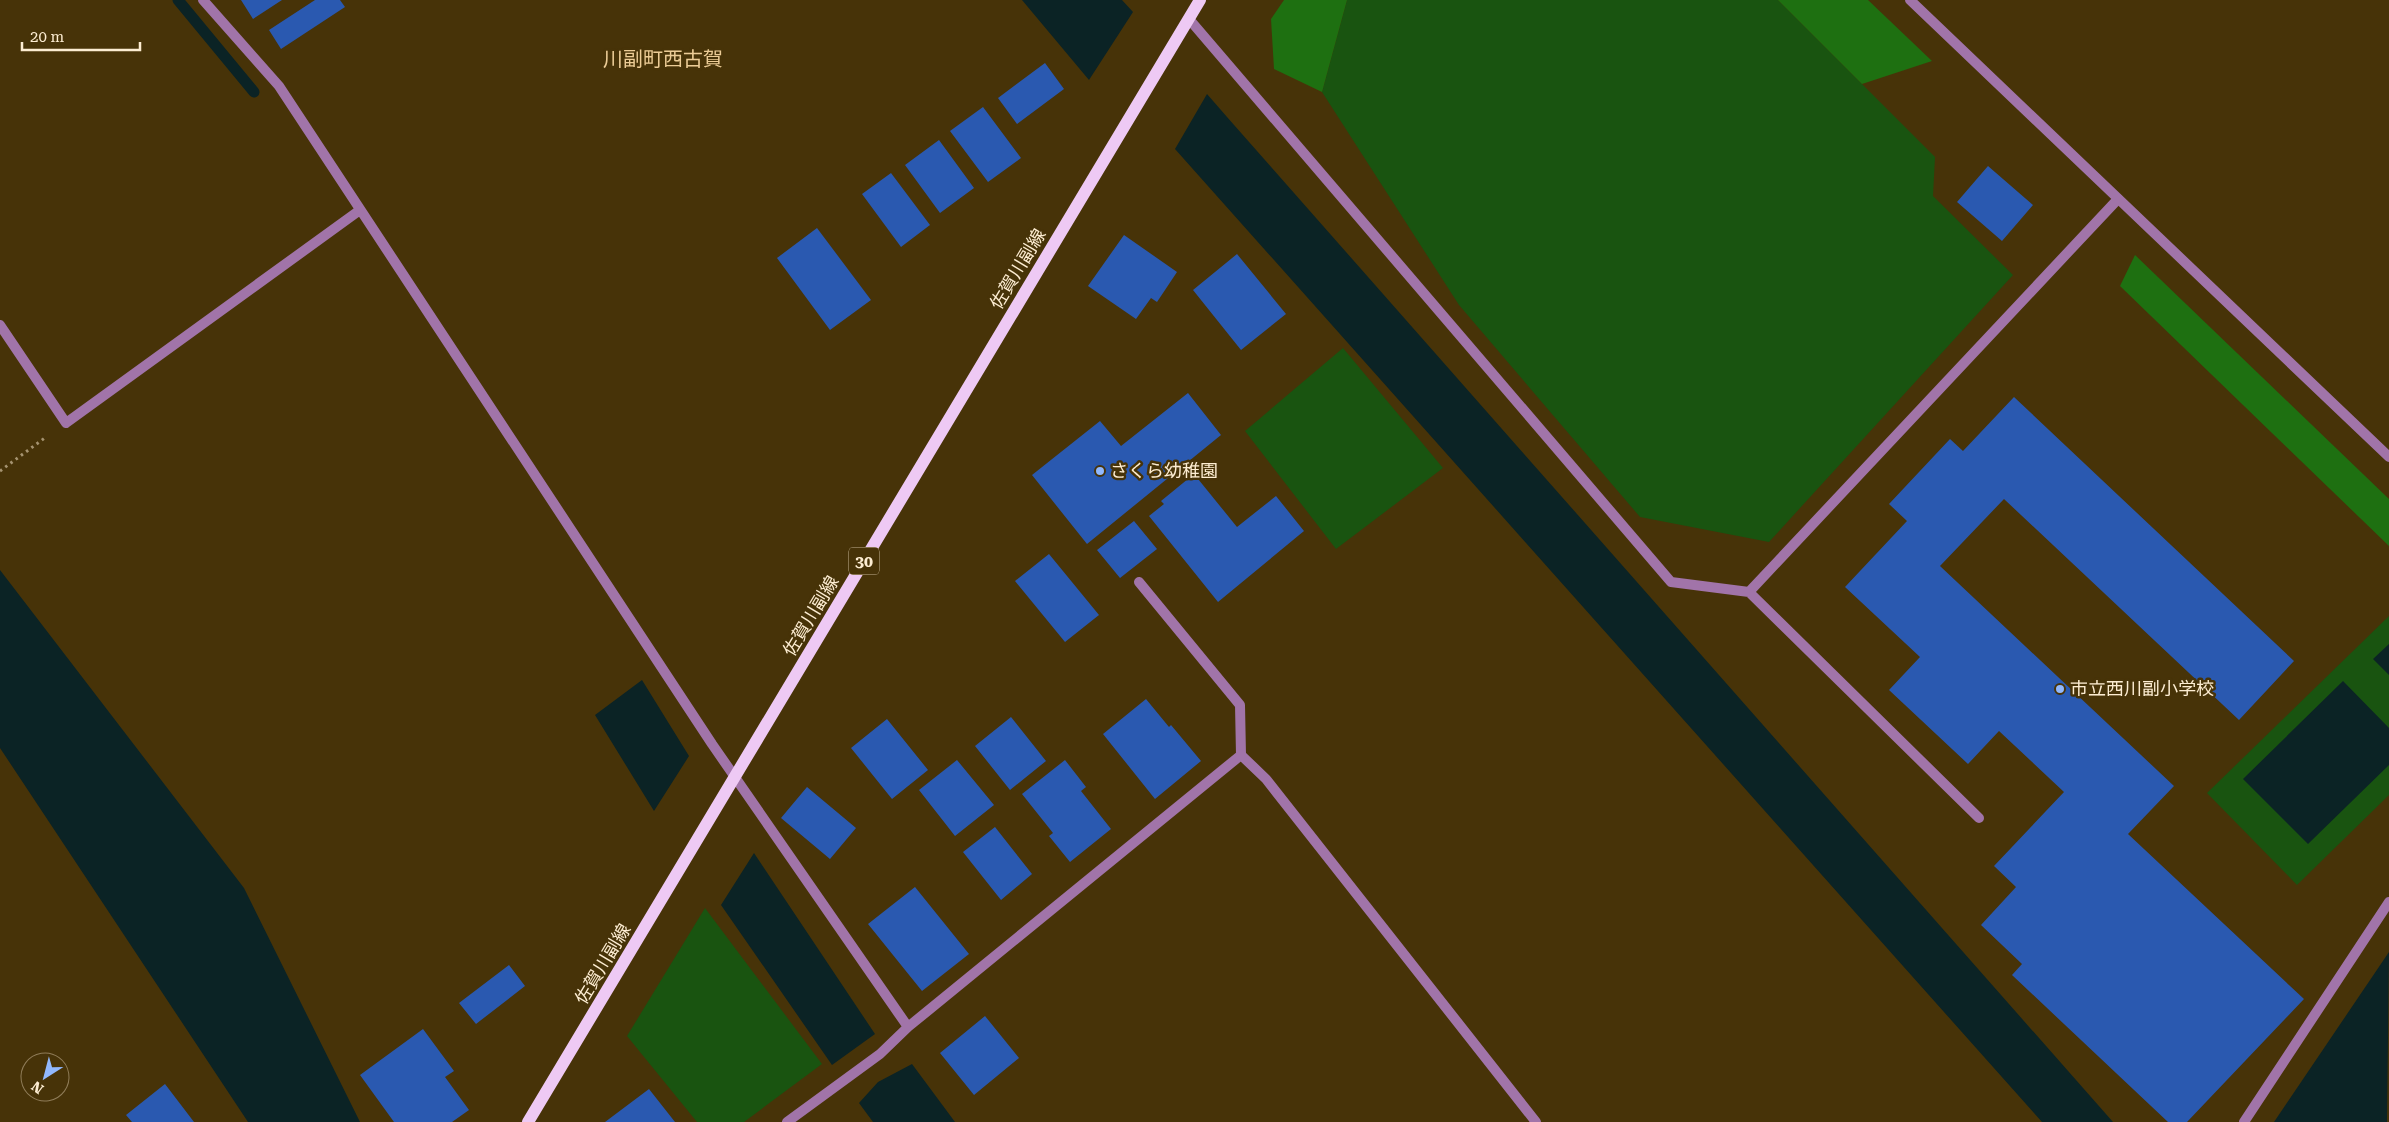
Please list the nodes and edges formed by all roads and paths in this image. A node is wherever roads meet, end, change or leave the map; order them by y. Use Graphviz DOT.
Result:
graph roads {
  1 [pos="203,0"];
  2 [pos="1200,0"];
  3 [pos="1910,0"];
  4 [pos="1188,19"];
  5 [pos="2118,199"];
  6 [pos="360,210"];
  7 [pos="0,325"];
  8 [pos="66,423"];
  9 [pos="2389,457"];
  10 [pos="0,471"];
  11 [pos="1139,582"];
  12 [pos="1749,592"];
  13 [pos="1242,755"];
  14 [pos="736,776"];
  15 [pos="1979,818"];
  16 [pos="2389,902"];
  17 [pos="908,1027"];
  18 [pos="528,1122"];
  19 [pos="787,1122"];
  20 [pos="1536,1122"];
  21 [pos="2244,1122"];
  1 -- 6 [label="street"];
  2 -- 4 [label="main road, 佐賀川副線 / 30"];
  3 -- 5 [label="street"];
  4 -- 12 [label="street"];
  4 -- 14 [label="main road, 佐賀川副線 / 30"];
  5 -- 9 [label="street"];
  5 -- 12 [label="street"];
  6 -- 8 [label="street"];
  6 -- 14 [label="street"];
  7 -- 8 [label="street"];
  8 -- 10 [label="path"];
  11 -- 13 [label="street"];
  12 -- 15 [label="street"];
  13 -- 17 [label="street"];
  13 -- 20 [label="street"];
  14 -- 17 [label="street"];
  14 -- 18 [label="main road, 佐賀川副線 / 30"];
  16 -- 21 [label="street"];
  17 -- 19 [label="street"];
}
